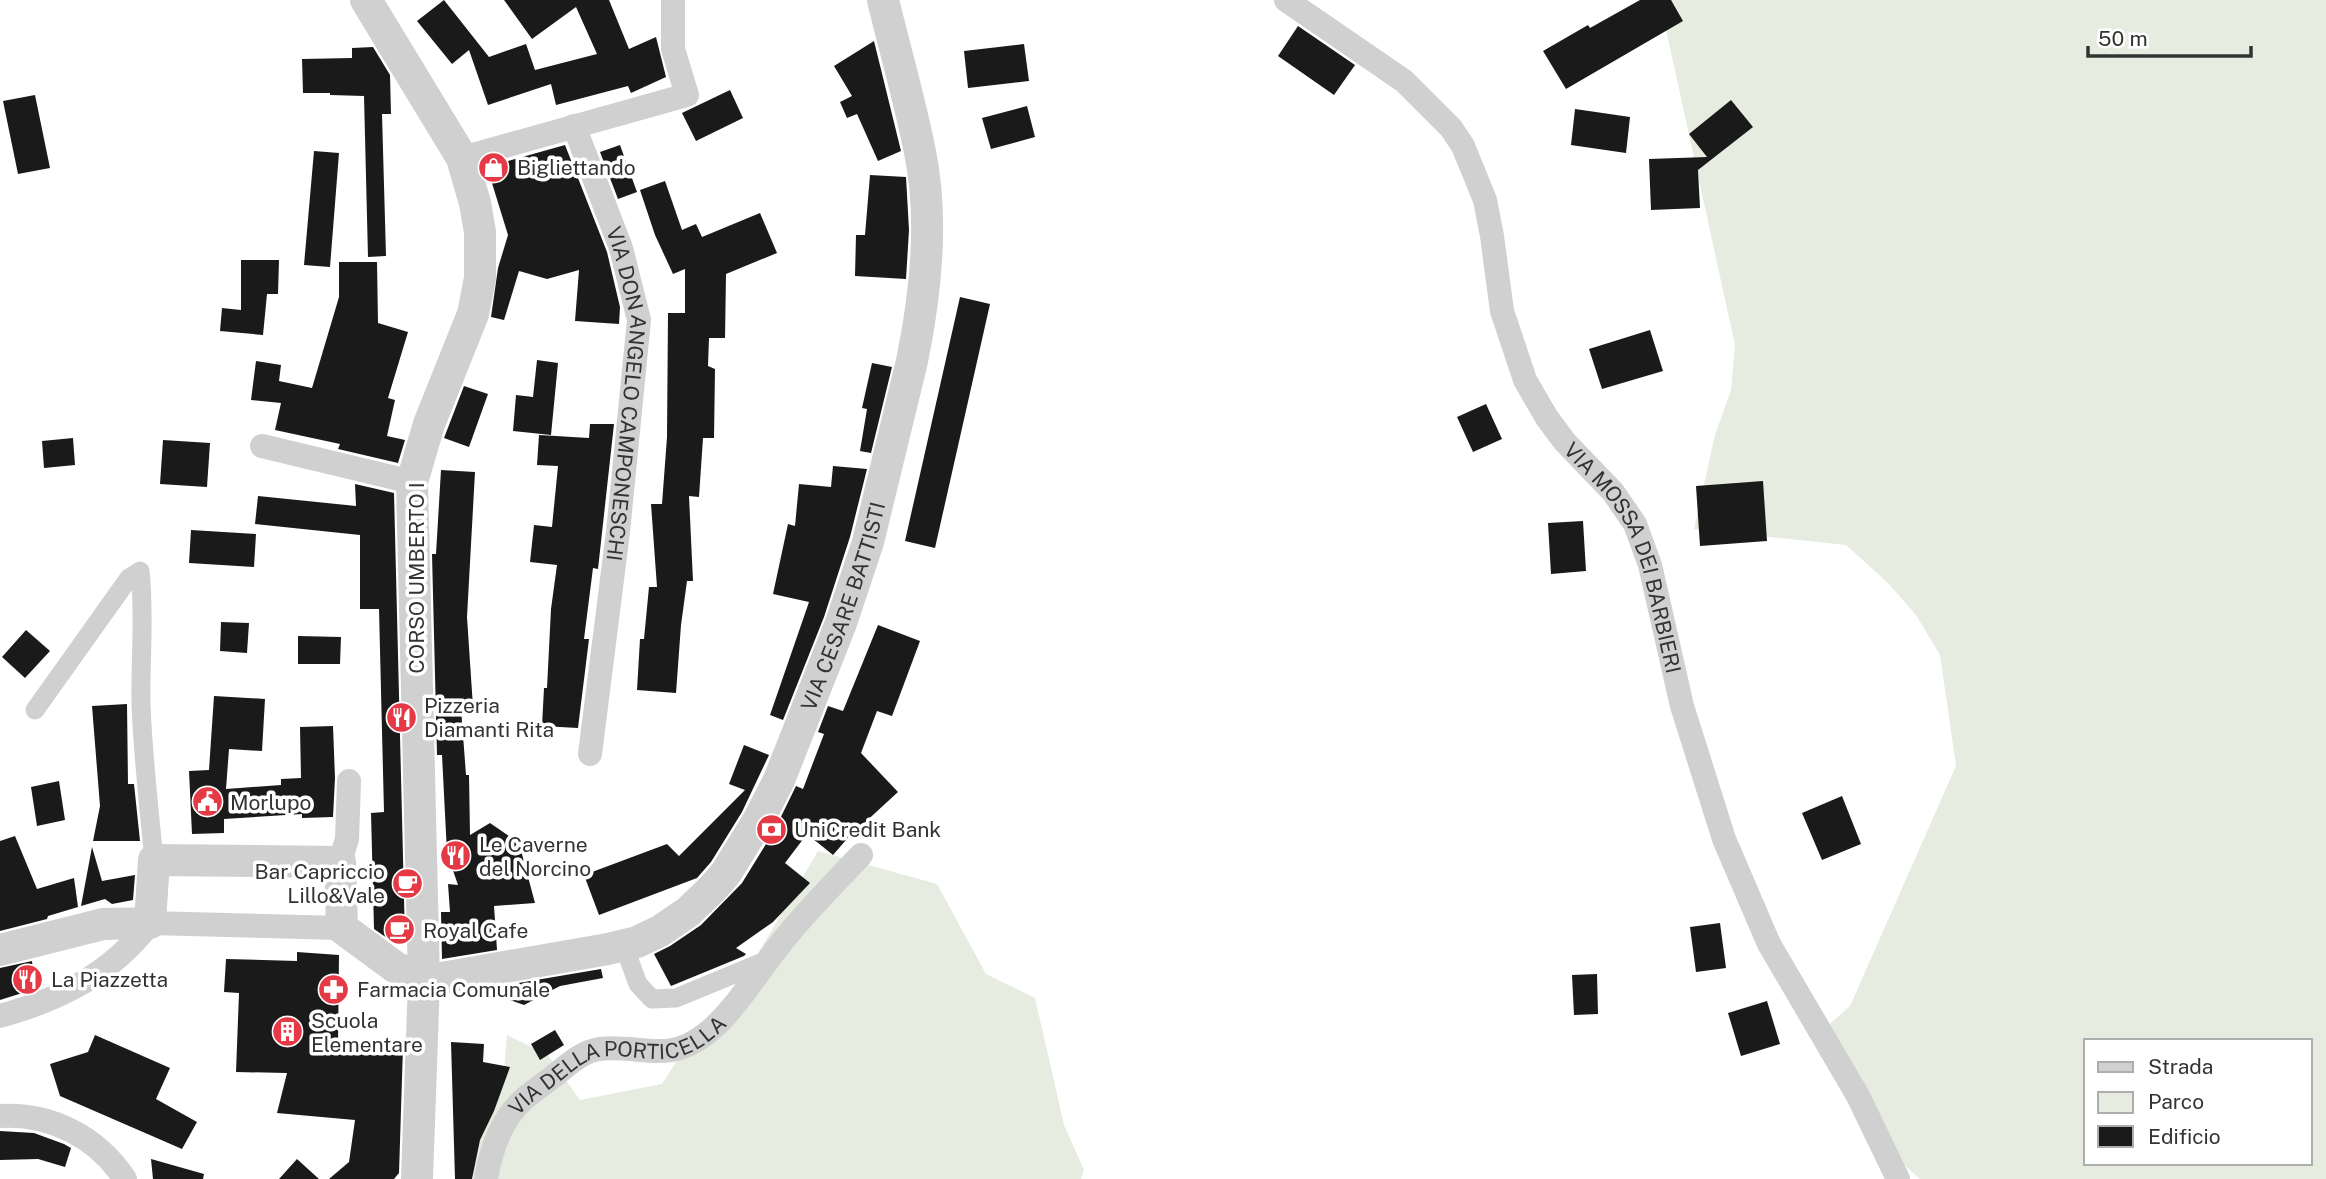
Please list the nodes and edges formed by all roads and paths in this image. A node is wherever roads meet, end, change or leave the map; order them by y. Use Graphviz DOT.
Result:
graph roads {
  1 [pos="366,0"];
  2 [pos="673,0"];
  3 [pos="883,0"];
  4 [pos="1286,0"];
  5 [pos="575,126"];
  6 [pos="462,158"];
  7 [pos="262,446"];
  8 [pos="412,482"];
  9 [pos="35,710"];
  10 [pos="590,754"];
  11 [pos="349,781"];
  12 [pos="861,855"];
  13 [pos="154,860"];
  14 [pos="340,862"];
  15 [pos="150,923"];
  16 [pos="342,928"];
  17 [pos="624,946"];
  18 [pos="0,950"];
  19 [pos="768,960"];
  20 [pos="424,981"];
  21 [pos="0,1016"];
  22 [pos="0,1116"];
  23 [pos="125,1179"];
  24 [pos="417,1179"];
  25 [pos="486,1179"];
  26 [pos="1898,1179"];
  1 -- 6 [label="street, CORSO UMBERTO I"];
  2 -- 5 [label="street"];
  3 -- 17 [label="street, VIA CESARE BATTISTI"];
  4 -- 26 [label="street, VIA MOSSA DEI BARBIERI"];
  5 -- 6 [label="street"];
  5 -- 10 [label="street, VIA DON ANGELO CAMPONESCHI"];
  6 -- 8 [label="street, CORSO UMBERTO I"];
  7 -- 8 [label="street"];
  8 -- 20 [label="street, CORSO UMBERTO I"];
  9 -- 13 [label="street"];
  11 -- 14 [label="street"];
  12 -- 19 [label="street, VIA DELLA PORTICELLA"];
  13 -- 14 [label="street"];
  13 -- 15 [label="street"];
  14 -- 16 [label="street"];
  15 -- 16 [label="street"];
  15 -- 18 [label="street"];
  15 -- 21 [label="street"];
  16 -- 20 [label="street"];
  17 -- 19 [label="street"];
  17 -- 20 [label="street, VIA CESARE BATTISTI"];
  19 -- 25 [label="street, VIA DELLA PORTICELLA"];
  20 -- 24 [label="street, CORSO UMBERTO I"];
  22 -- 23 [label="street"];
}
